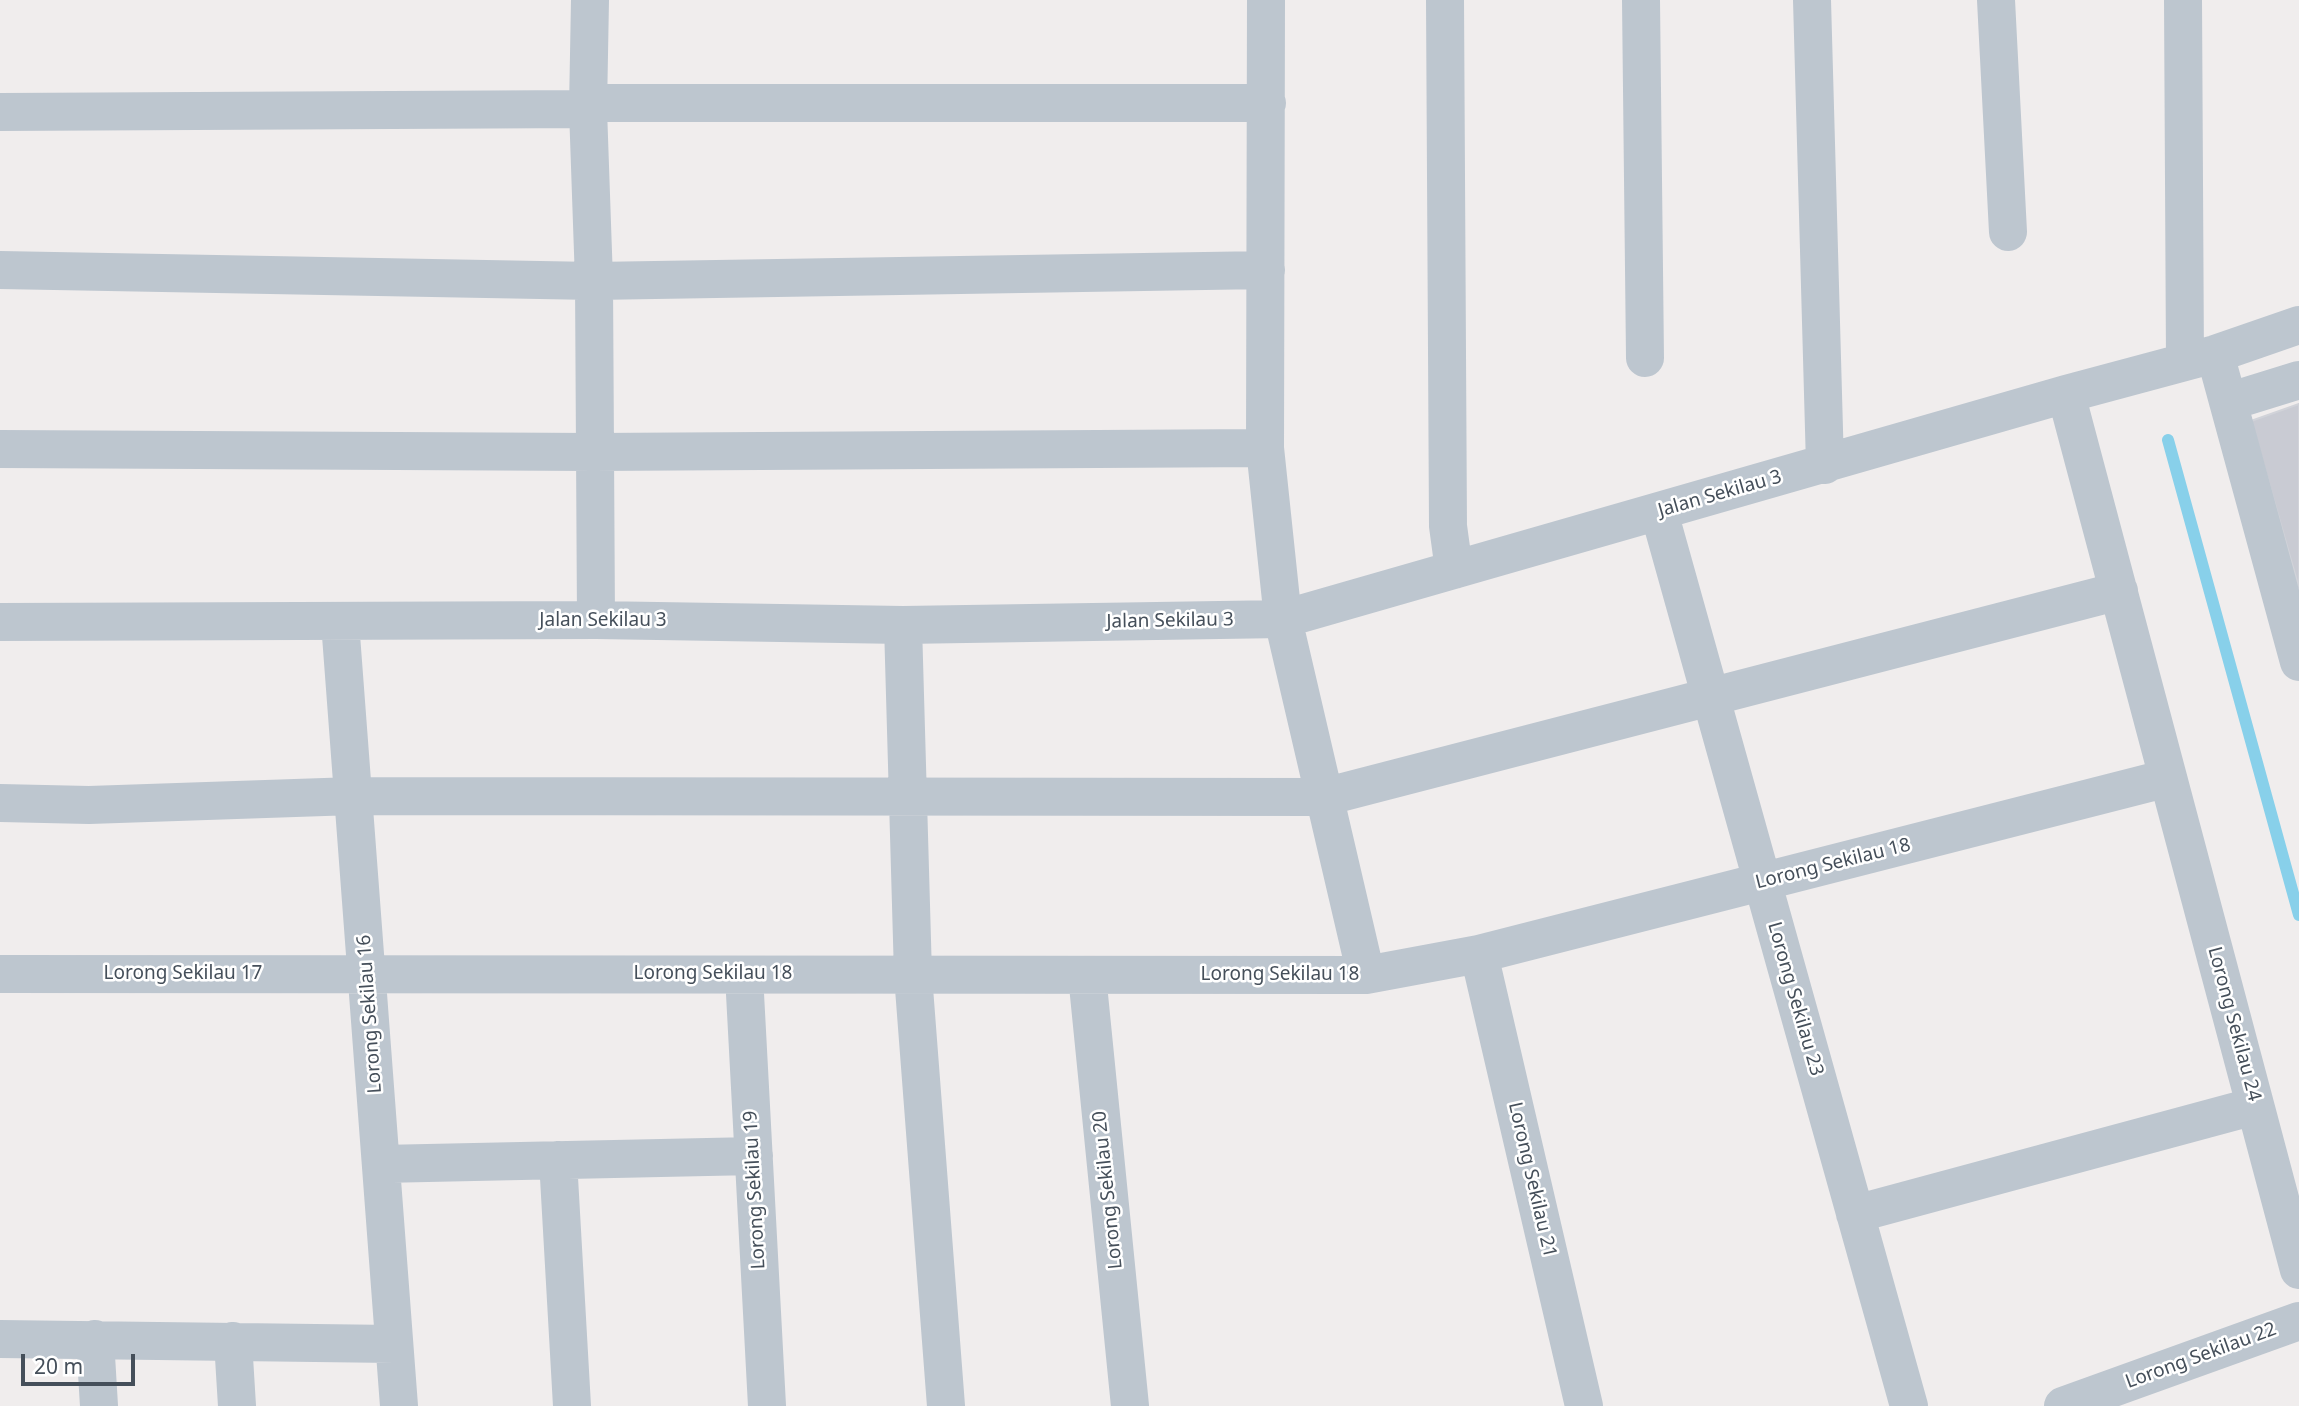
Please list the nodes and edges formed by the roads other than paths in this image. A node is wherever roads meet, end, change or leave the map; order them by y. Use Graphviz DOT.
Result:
graph roads {
  1 [pos="590,0"];
  2 [pos="1266,0"];
  3 [pos="1445,0"];
  4 [pos="1641,0"];
  5 [pos="1812,0"];
  6 [pos="1996,0"];
  7 [pos="2183,0"];
  8 [pos="1267,103"];
  9 [pos="588,106"];
  10 [pos="0,112"];
  11 [pos="2008,232"];
  12 [pos="0,270"];
  13 [pos="1266,271"];
  14 [pos="594,281"];
  15 [pos="2299,326"];
  16 [pos="1645,358"];
  17 [pos="2200,358"];
  18 [pos="2299,380"];
  19 [pos="2066,394"];
  20 [pos="2228,402"];
  21 [pos="1265,448"];
  22 [pos="0,449"];
  23 [pos="594,452"];
  24 [pos="1825,465"];
  25 [pos="1659,512"];
  26 [pos="1454,570"];
  27 [pos="2119,591"];
  28 [pos="1283,619"];
  29 [pos="596,620"];
  30 [pos="0,622"];
  31 [pos="340,622"];
  32 [pos="903,625"];
  33 [pos="2299,662"];
  34 [pos="1711,697"];
  35 [pos="2168,778"];
  36 [pos="354,796"];
  37 [pos="908,796"];
  38 [pos="1324,797"];
  39 [pos="0,803"];
  40 [pos="1762,882"];
  41 [pos="1479,954"];
  42 [pos="0,974"];
  43 [pos="367,974"];
  44 [pos="744,975"];
  45 [pos="913,975"];
  46 [pos="1087,975"];
  47 [pos="1366,975"];
  48 [pos="2255,1106"];
  49 [pos="754,1156"];
  50 [pos="558,1160"];
  51 [pos="381,1164"];
  52 [pos="1855,1214"];
  53 [pos="2299,1270"];
  54 [pos="2299,1321"];
  55 [pos="0,1339"];
  56 [pos="95,1339"];
  57 [pos="233,1341"];
  58 [pos="394,1344"];
  59 [pos="99,1406"];
  60 [pos="237,1406"];
  61 [pos="399,1406"];
  62 [pos="572,1406"];
  63 [pos="767,1406"];
  64 [pos="946,1406"];
  65 [pos="1130,1406"];
  66 [pos="1584,1406"];
  67 [pos="1909,1406"];
  68 [pos="2063,1406"];
  1 -- 9 [label="street"];
  2 -- 8 [label="street"];
  3 -- 26 [label="street"];
  4 -- 16 [label="street"];
  5 -- 24 [label="street"];
  6 -- 11 [label="street"];
  7 -- 17 [label="street"];
  8 -- 9 [label="street"];
  8 -- 13 [label="street"];
  9 -- 10 [label="street"];
  9 -- 14 [label="street"];
  12 -- 14 [label="street"];
  13 -- 14 [label="street"];
  13 -- 21 [label="street"];
  14 -- 23 [label="street"];
  15 -- 17 [label="street, Jalan Sekilau 3"];
  17 -- 19 [label="street, Jalan Sekilau 3"];
  17 -- 20 [label="street"];
  18 -- 20 [label="street"];
  19 -- 24 [label="street, Jalan Sekilau 3"];
  19 -- 27 [label="street, Lorong Sekilau 24"];
  20 -- 33 [label="street"];
  21 -- 23 [label="street"];
  21 -- 28 [label="street"];
  22 -- 23 [label="street"];
  23 -- 29 [label="street"];
  24 -- 25 [label="street, Jalan Sekilau 3"];
  25 -- 26 [label="street, Jalan Sekilau 3"];
  25 -- 34 [label="street, Lorong Sekilau 23"];
  26 -- 28 [label="street, Jalan Sekilau 3"];
  27 -- 34 [label="street"];
  27 -- 35 [label="street, Lorong Sekilau 24"];
  28 -- 32 [label="street, Jalan Sekilau 3"];
  28 -- 38 [label="street"];
  29 -- 31 [label="street, Jalan Sekilau 3"];
  29 -- 32 [label="street, Jalan Sekilau 3"];
  30 -- 31 [label="street, Jalan Sekilau 3"];
  31 -- 36 [label="street, Lorong Sekilau 16"];
  32 -- 37 [label="street"];
  34 -- 38 [label="street"];
  34 -- 40 [label="street, Lorong Sekilau 23"];
  35 -- 40 [label="street, Lorong Sekilau 18"];
  35 -- 48 [label="street, Lorong Sekilau 24"];
  36 -- 37 [label="street"];
  36 -- 39 [label="street"];
  36 -- 43 [label="street, Lorong Sekilau 16"];
  37 -- 38 [label="street"];
  37 -- 45 [label="street"];
  38 -- 47 [label="street"];
  40 -- 41 [label="street, Lorong Sekilau 18"];
  40 -- 52 [label="street, Lorong Sekilau 23"];
  41 -- 47 [label="street, Lorong Sekilau 18"];
  41 -- 66 [label="street, Lorong Sekilau 21"];
  42 -- 43 [label="street, Lorong Sekilau 17"];
  43 -- 44 [label="street, Lorong Sekilau 18"];
  43 -- 51 [label="street, Lorong Sekilau 16"];
  44 -- 45 [label="street, Lorong Sekilau 18"];
  44 -- 49 [label="street, Lorong Sekilau 19"];
  45 -- 46 [label="street, Lorong Sekilau 18"];
  45 -- 64 [label="street"];
  46 -- 47 [label="street, Lorong Sekilau 18"];
  46 -- 65 [label="street, Lorong Sekilau 20"];
  48 -- 52 [label="street"];
  48 -- 53 [label="street, Lorong Sekilau 24"];
  49 -- 50 [label="street"];
  49 -- 63 [label="street, Lorong Sekilau 19"];
  50 -- 51 [label="street"];
  50 -- 62 [label="street"];
  51 -- 58 [label="street, Lorong Sekilau 16"];
  52 -- 67 [label="street, Lorong Sekilau 23"];
  54 -- 68 [label="street, Lorong Sekilau 22"];
  55 -- 56 [label="street"];
  56 -- 57 [label="street"];
  56 -- 59 [label="street"];
  57 -- 58 [label="street"];
  57 -- 60 [label="street"];
  58 -- 61 [label="street, Lorong Sekilau 16"];
}
